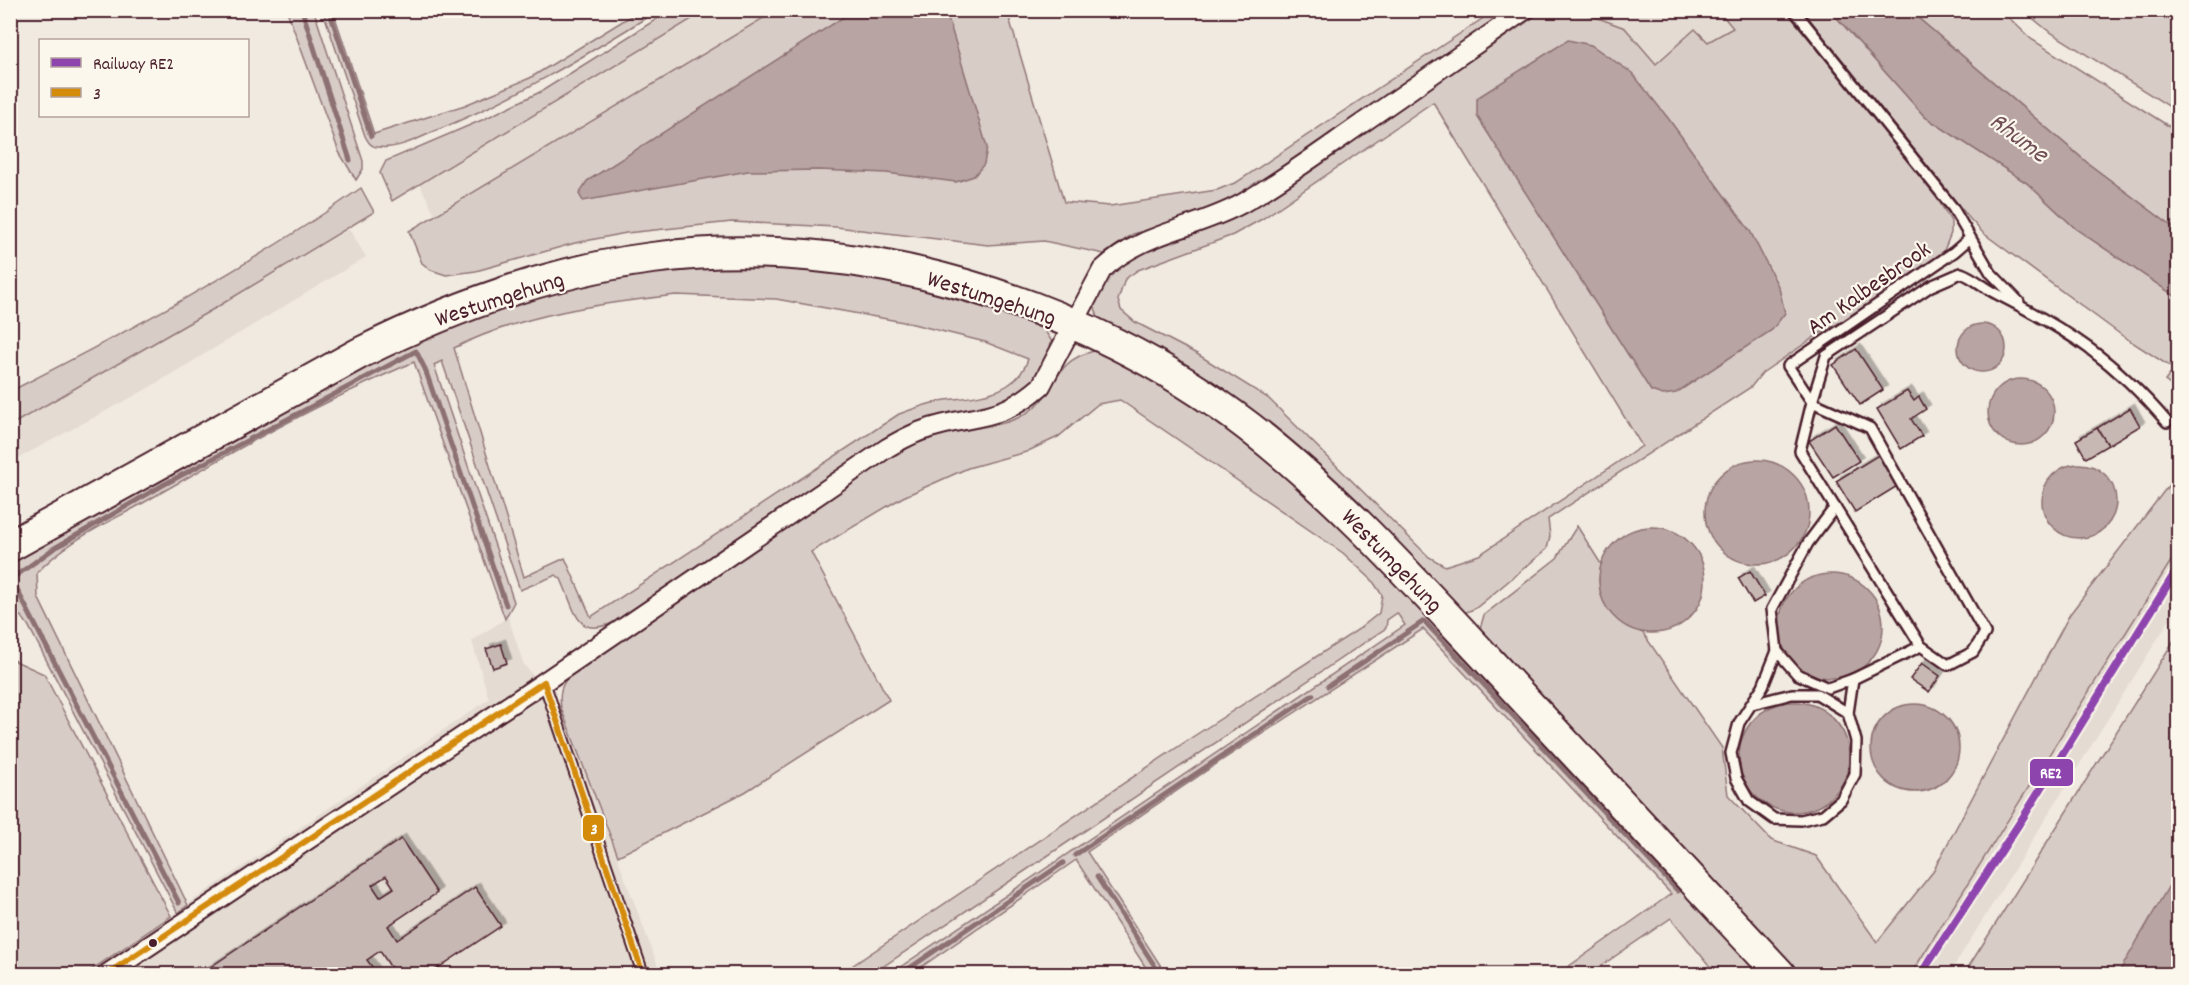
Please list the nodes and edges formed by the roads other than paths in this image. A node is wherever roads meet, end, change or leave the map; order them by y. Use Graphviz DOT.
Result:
graph roads {
  1 [pos="1525,10"];
  2 [pos="1794,10"];
  3 [pos="1969,238"];
  4 [pos="2024,306"];
  5 [pos="1075,324"];
  6 [pos="1812,402"];
  7 [pos="2167,422"];
  8 [pos="1835,507"];
  9 [pos="10,546"];
  10 [pos="1921,646"];
  11 [pos="1776,651"];
  12 [pos="1853,679"];
  13 [pos="544,682"];
  14 [pos="1752,704"];
  15 [pos="1848,713"];
  16 [pos="107,975"];
  17 [pos="643,975"];
  18 [pos="1780,975"];
  1 -- 5 [label="street"];
  2 -- 3 [label="lane"];
  3 -- 4 [label="lane"];
  3 -- 6 [label="lane, Am Kalbesbrook"];
  4 -- 6 [label="lane"];
  4 -- 7 [label="lane"];
  5 -- 9 [label="main road, Westumgehung"];
  5 -- 13 [label="street"];
  5 -- 18 [label="main road, Westumgehung"];
  6 -- 8 [label="lane"];
  6 -- 10 [label="lane"];
  8 -- 10 [label="lane"];
  8 -- 11 [label="lane"];
  10 -- 12 [label="lane"];
  11 -- 12 [label="lane"];
  11 -- 14 [label="lane"];
  12 -- 15 [label="lane"];
  13 -- 16 [label="street"];
  13 -- 17 [label="lane"];
  14 -- 15 [label="lane"];
  14 -- 15 [label="lane"];
}
